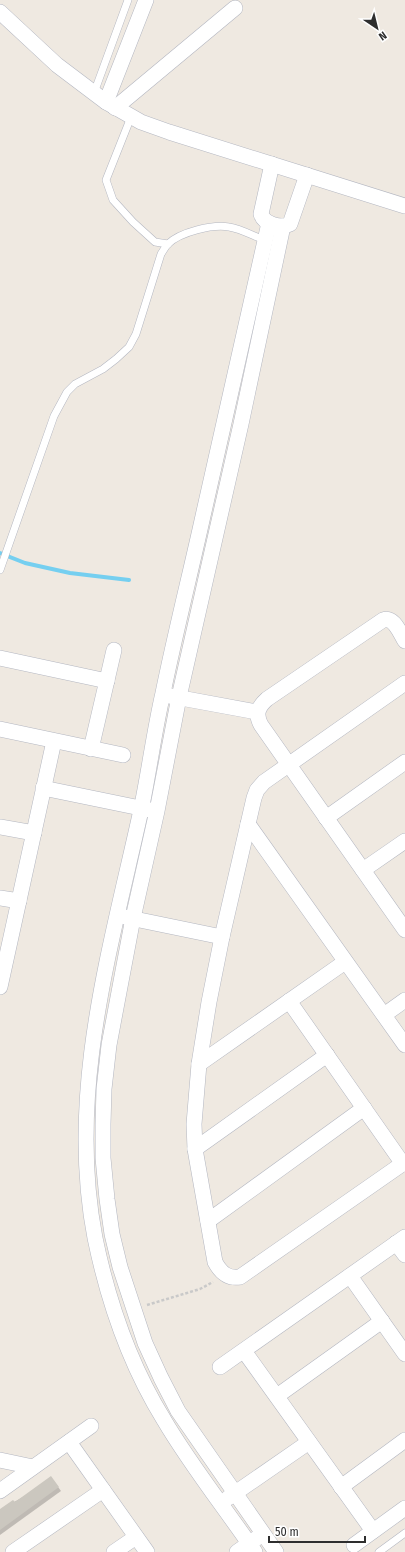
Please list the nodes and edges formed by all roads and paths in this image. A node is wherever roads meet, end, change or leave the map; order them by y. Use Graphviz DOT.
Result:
graph roads {
  1 [pos="128,0"];
  2 [pos="146,0"];
  3 [pos="235,8"];
  4 [pos="0,12"];
  5 [pos="94,93"];
  6 [pos="110,105"];
  7 [pos="131,117"];
  8 [pos="272,164"];
  9 [pos="307,175"];
  10 [pos="405,206"];
  11 [pos="276,225"];
  12 [pos="272,242"];
  13 [pos="168,244"];
  14 [pos="0,570"];
  15 [pos="405,640"];
  16 [pos="114,650"];
  17 [pos="0,658"];
  18 [pos="107,681"];
  19 [pos="405,683"];
  20 [pos="162,694"];
  21 [pos="179,697"];
  22 [pos="257,712"];
  23 [pos="0,729"];
  24 [pos="54,741"];
  25 [pos="91,749"];
  26 [pos="123,755"];
  27 [pos="405,762"];
  28 [pos="289,765"];
  29 [pos="43,788"];
  30 [pos="141,808"];
  31 [pos="157,811"];
  32 [pos="326,818"];
  33 [pos="248,824"];
  34 [pos="0,827"];
  35 [pos="34,833"];
  36 [pos="405,841"];
  37 [pos="363,870"];
  38 [pos="0,898"];
  39 [pos="19,901"];
  40 [pos="116,915"];
  41 [pos="133,918"];
  42 [pos="405,928"];
  43 [pos="222,937"];
  44 [pos="345,962"];
  45 [pos="2,968"];
  46 [pos="0,987"];
  47 [pos="405,1000"];
  48 [pos="289,1001"];
  49 [pos="384,1015"];
  50 [pos="405,1045"];
  51 [pos="327,1055"];
  52 [pos="199,1064"];
  53 [pos="364,1108"];
  54 [pos="195,1149"];
  55 [pos="103,1158"];
  56 [pos="86,1159"];
  57 [pos="404,1163"];
  58 [pos="208,1221"];
  59 [pos="402,1245"];
  60 [pos="223,1274"];
  61 [pos="350,1276"];
  62 [pos="133,1309"];
  63 [pos="116,1313"];
  64 [pos="382,1321"];
  65 [pos="244,1350"];
  66 [pos="405,1354"];
  67 [pos="220,1368"];
  68 [pos="277,1396"];
  69 [pos="91,1426"];
  70 [pos="405,1440"];
  71 [pos="69,1442"];
  72 [pos="309,1442"];
  73 [pos="0,1460"];
  74 [pos="33,1468"];
  75 [pos="341,1487"];
  76 [pos="103,1490"];
  77 [pos="0,1491"];
  78 [pos="235,1493"];
  79 [pos="221,1503"];
  80 [pos="405,1508"];
  81 [pos="373,1532"];
  82 [pos="263,1533"];
  83 [pos="405,1533"];
  84 [pos="136,1537"];
  85 [pos="354,1545"];
  86 [pos="252,1548"];
  87 [pos="16,1551"];
  88 [pos="114,1552"];
  89 [pos="147,1552"];
  90 [pos="236,1552"];
  91 [pos="276,1552"];
  92 [pos="379,1552"];
  1 -- 5 [label="lane"];
  2 -- 6 [label="street"];
  3 -- 6 [label="street"];
  4 -- 5 [label="street"];
  5 -- 6 [label="street"];
  6 -- 7 [label="street"];
  7 -- 8 [label="street"];
  7 -- 13 [label="lane"];
  8 -- 9 [label="street"];
  8 -- 11 [label="street"];
  9 -- 10 [label="street"];
  9 -- 11 [label="street"];
  11 -- 12 [label="street"];
  12 -- 13 [label="lane"];
  12 -- 20 [label="street"];
  12 -- 21 [label="street"];
  13 -- 14 [label="lane"];
  15 -- 22 [label="street"];
  16 -- 18 [label="street"];
  17 -- 18 [label="street"];
  18 -- 25 [label="street"];
  19 -- 28 [label="street"];
  20 -- 21 [label="street"];
  20 -- 30 [label="street"];
  21 -- 22 [label="street"];
  21 -- 31 [label="street"];
  22 -- 28 [label="street"];
  23 -- 24 [label="street"];
  24 -- 25 [label="street"];
  24 -- 29 [label="street"];
  25 -- 26 [label="street"];
  27 -- 32 [label="street"];
  28 -- 32 [label="street"];
  28 -- 33 [label="street"];
  29 -- 30 [label="street"];
  29 -- 35 [label="street"];
  30 -- 31 [label="street"];
  30 -- 40 [label="street"];
  31 -- 41 [label="street"];
  32 -- 37 [label="street"];
  33 -- 43 [label="street"];
  33 -- 44 [label="street"];
  34 -- 35 [label="street"];
  35 -- 39 [label="street"];
  36 -- 37 [label="street"];
  37 -- 42 [label="street"];
  38 -- 39 [label="street"];
  39 -- 45 [label="street"];
  40 -- 41 [label="street"];
  40 -- 56 [label="street"];
  41 -- 43 [label="street"];
  41 -- 55 [label="street"];
  43 -- 52 [label="street"];
  44 -- 48 [label="street"];
  44 -- 49 [label="street"];
  45 -- 46 [label="street"];
  47 -- 49 [label="street"];
  48 -- 51 [label="street"];
  48 -- 52 [label="street"];
  49 -- 50 [label="street"];
  51 -- 53 [label="street"];
  51 -- 54 [label="street"];
  52 -- 54 [label="street"];
  53 -- 57 [label="street"];
  53 -- 58 [label="street"];
  54 -- 58 [label="street"];
  55 -- 56 [label="street"];
  55 -- 62 [label="street"];
  56 -- 63 [label="street"];
  57 -- 60 [label="street"];
  58 -- 60 [label="street"];
  59 -- 61 [label="street"];
  60 -- 62 [label="path"];
  61 -- 64 [label="street"];
  61 -- 65 [label="street"];
  62 -- 63 [label="street"];
  62 -- 78 [label="street"];
  63 -- 79 [label="street"];
  64 -- 66 [label="street"];
  64 -- 68 [label="street"];
  65 -- 67 [label="street"];
  65 -- 68 [label="street"];
  68 -- 72 [label="street"];
  69 -- 71 [label="street"];
  70 -- 75 [label="street"];
  71 -- 74 [label="street"];
  71 -- 76 [label="street"];
  72 -- 75 [label="street"];
  72 -- 78 [label="street"];
  73 -- 74 [label="street"];
  74 -- 77 [label="street"];
  75 -- 81 [label="street"];
  76 -- 84 [label="street"];
  76 -- 87 [label="street"];
  78 -- 79 [label="street"];
  78 -- 82 [label="street"];
  79 -- 86 [label="street"];
  80 -- 81 [label="street"];
  81 -- 85 [label="street"];
  82 -- 86 [label="street"];
  82 -- 91 [label="street"];
  83 -- 92 [label="lane"];
  84 -- 88 [label="street"];
  84 -- 89 [label="street"];
  86 -- 90 [label="street"];
}
